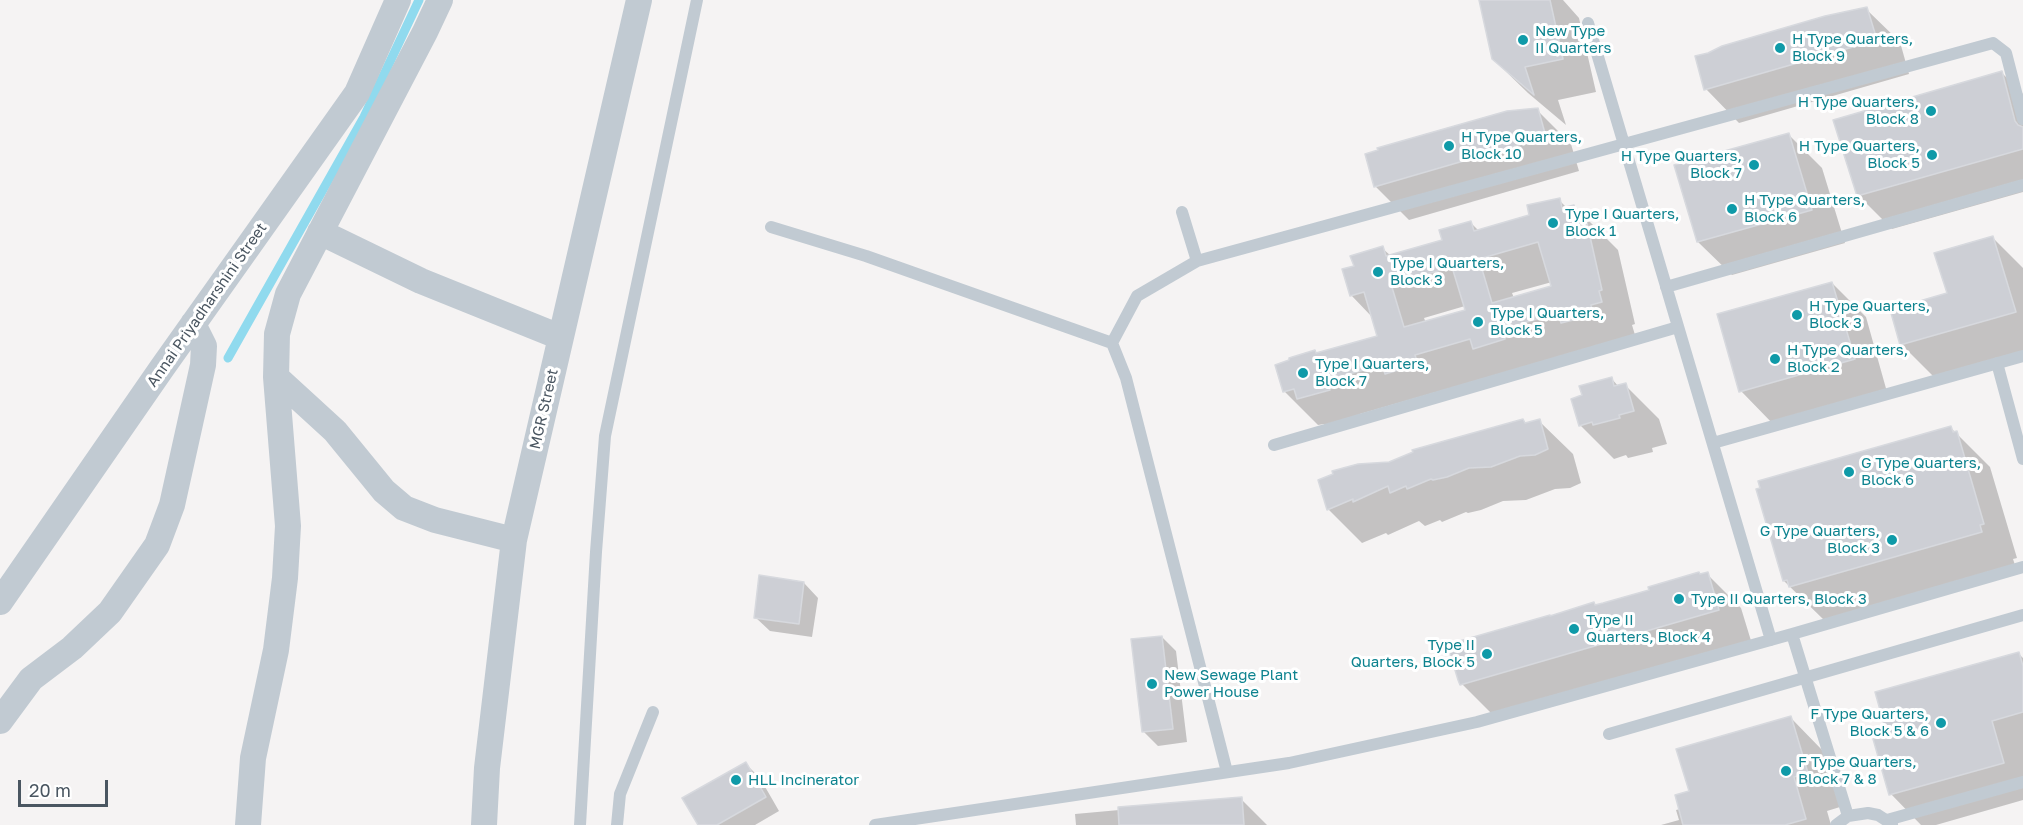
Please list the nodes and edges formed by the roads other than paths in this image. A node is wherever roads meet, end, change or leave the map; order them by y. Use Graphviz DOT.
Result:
graph roads {
  1 [pos="398,0"];
  2 [pos="440,0"];
  3 [pos="639,0"];
  4 [pos="696,0"];
  5 [pos="1588,23"];
  6 [pos="2023,119"];
  7 [pos="1624,144"];
  8 [pos="2023,185"];
  9 [pos="1182,212"];
  10 [pos="771,227"];
  11 [pos="320,232"];
  12 [pos="1197,261"];
  13 [pos="1666,287"];
  14 [pos="193,324"];
  15 [pos="1678,327"];
  16 [pos="560,337"];
  17 [pos="1112,344"];
  18 [pos="2023,356"];
  19 [pos="1996,363"];
  20 [pos="276,377"];
  21 [pos="1713,443"];
  22 [pos="1274,445"];
  23 [pos="2023,459"];
  24 [pos="514,540"];
  25 [pos="2023,567"];
  26 [pos="0,602"];
  27 [pos="2023,615"];
  28 [pos="1792,634"];
  29 [pos="1771,640"];
  30 [pos="1806,678"];
  31 [pos="653,712"];
  32 [pos="0,721"];
  33 [pos="1609,734"];
  34 [pos="1227,772"];
  35 [pos="2023,782"];
  36 [pos="1848,816"];
  37 [pos="1890,822"];
  38 [pos="248,825"];
  39 [pos="484,825"];
  40 [pos="580,825"];
  41 [pos="617,825"];
  42 [pos="875,825"];
  43 [pos="1836,825"];
  1 -- 14 [label="street, Annai Priyadharshini Street"];
  2 -- 11 [label="street"];
  3 -- 16 [label="street, MGR Street"];
  4 -- 40 [label="lane"];
  5 -- 7 [label="lane"];
  6 -- 7 [label="lane"];
  7 -- 12 [label="lane"];
  7 -- 13 [label="lane"];
  8 -- 13 [label="lane"];
  9 -- 12 [label="lane"];
  10 -- 17 [label="lane"];
  11 -- 16 [label="street"];
  11 -- 20 [label="street"];
  12 -- 17 [label="lane"];
  13 -- 15 [label="lane"];
  14 -- 26 [label="street, Annai Priyadharshini Street"];
  14 -- 32 [label="street"];
  15 -- 21 [label="lane"];
  15 -- 22 [label="lane"];
  16 -- 24 [label="street, MGR Street"];
  17 -- 34 [label="lane"];
  18 -- 19 [label="lane"];
  19 -- 21 [label="lane"];
  19 -- 23 [label="lane"];
  20 -- 24 [label="street"];
  20 -- 38 [label="street"];
  21 -- 29 [label="lane"];
  24 -- 39 [label="street, MGR Street"];
  25 -- 28 [label="lane"];
  27 -- 30 [label="lane"];
  28 -- 29 [label="lane"];
  28 -- 30 [label="lane"];
  29 -- 34 [label="lane"];
  30 -- 33 [label="lane"];
  30 -- 36 [label="lane"];
  31 -- 41 [label="lane"];
  34 -- 42 [label="lane"];
  35 -- 37 [label="lane"];
  36 -- 37 [label="lane"];
  36 -- 43 [label="lane"];
}
